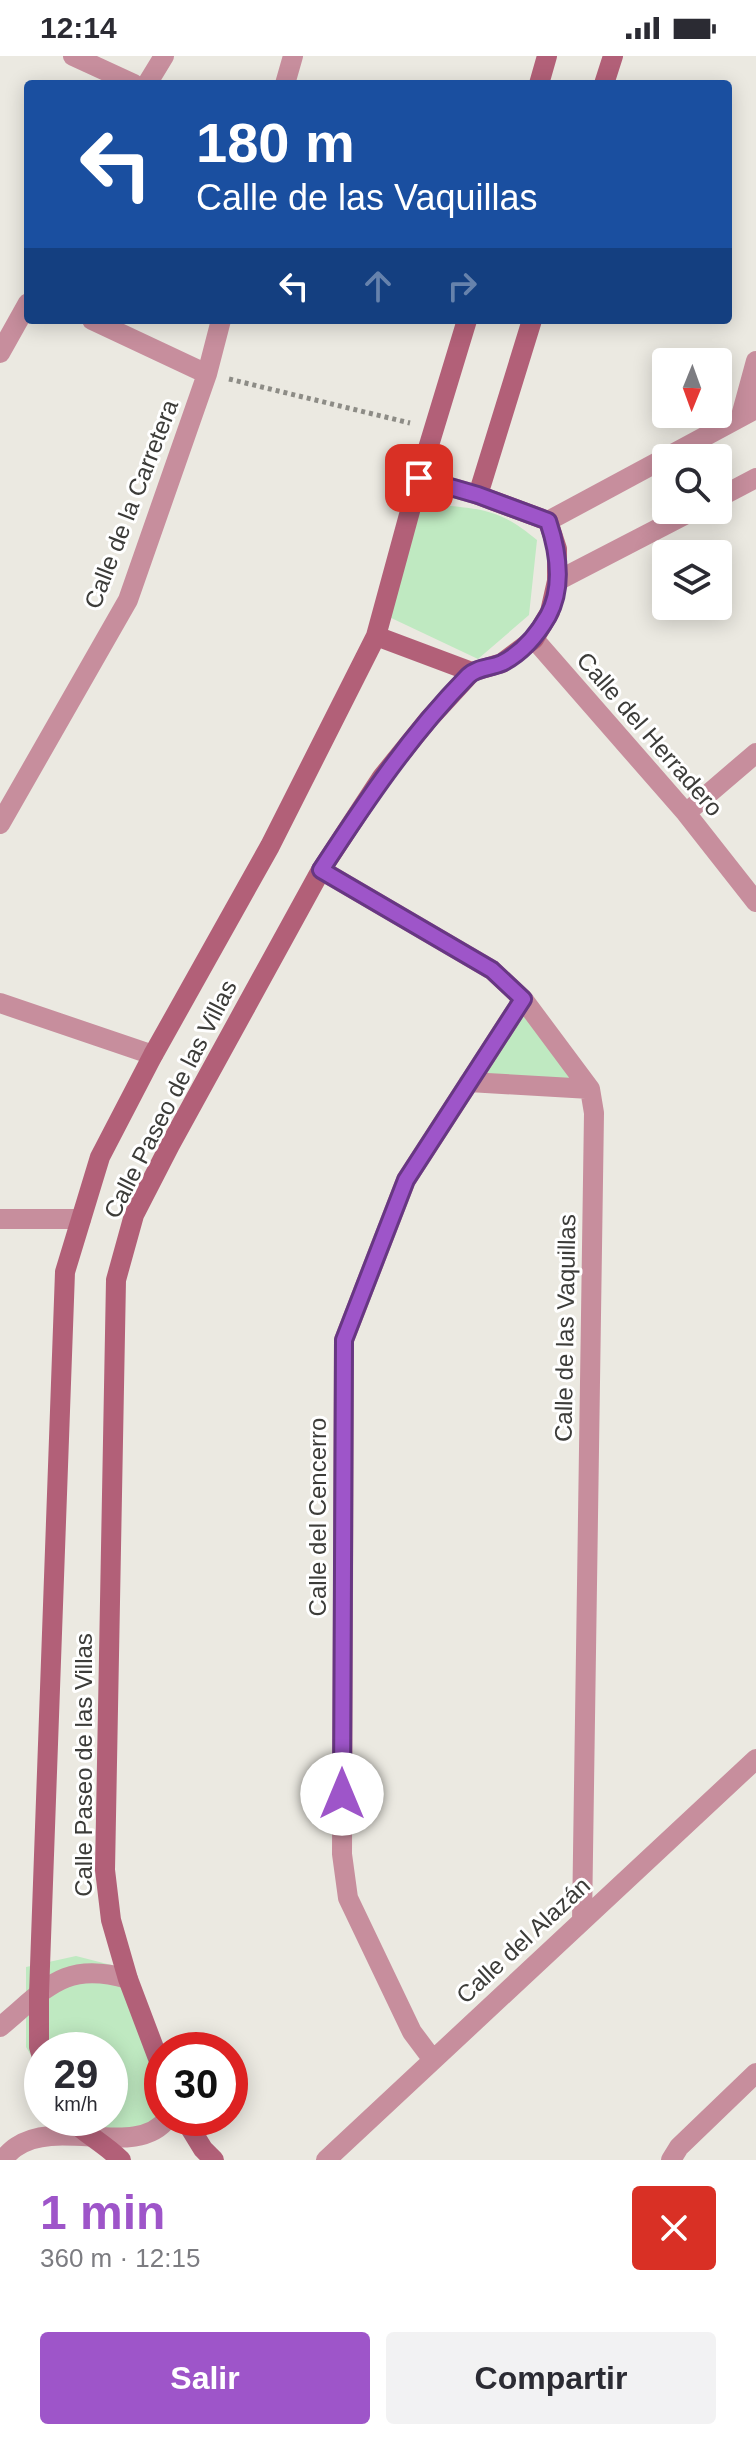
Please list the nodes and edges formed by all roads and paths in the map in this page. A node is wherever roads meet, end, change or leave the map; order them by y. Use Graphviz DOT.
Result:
graph roads {
  1 [pos="73,56"];
  2 [pos="164,56"];
  3 [pos="293,56"];
  4 [pos="547,56"];
  5 [pos="613,56"];
  6 [pos="125,80"];
  7 [pos="149,80"];
  8 [pos="286,80"];
  9 [pos="540,80"];
  10 [pos="605,80"];
  11 [pos="24,310"];
  12 [pos="101,324"];
  13 [pos="220,324"];
  14 [pos="466,324"];
  15 [pos="531,324"];
  16 [pos="0,353"];
  17 [pos="756,361"];
  18 [pos="207,374"];
  19 [pos="250,384"];
  20 [pos="748,412"];
  21 [pos="434,429"];
  22 [pos="419,478"];
  23 [pos="756,478"];
  24 [pos="732,491"];
  25 [pos="478,495"];
  26 [pos="548,521"];
  27 [pos="667,524"];
  28 [pos="557,581"];
  29 [pos="376,636"];
  30 [pos="534,639"];
  31 [pos="472,672"];
  32 [pos="756,753"];
  33 [pos="686,813"];
  34 [pos="0,824"];
  35 [pos="321,870"];
  36 [pos="756,902"];
  37 [pos="523,999"];
  38 [pos="0,1003"];
  39 [pos="153,1055"];
  40 [pos="469,1082"];
  41 [pos="590,1089"];
  42 [pos="0,1219"];
  43 [pos="81,1219"];
  44 [pos="756,1759"];
  45 [pos="582,1921"];
  46 [pos="128,1979"];
  47 [pos="39,1994"];
  48 [pos="0,2027"];
  49 [pos="39,2032"];
  50 [pos="148,2032"];
  51 [pos="433,2060"];
  52 [pos="756,2073"];
  53 [pos="91,2136"];
  54 [pos="156,2136"];
  55 [pos="195,2136"];
  56 [pos="106,2145"];
  57 [pos="2,2160"];
  58 [pos="121,2160"];
  59 [pos="214,2160"];
  60 [pos="326,2160"];
  61 [pos="671,2160"];
  1 -- 6 [label="street"];
  2 -- 7 [label="street"];
  3 -- 8 [label="street"];
  4 -- 9 [label="street"];
  5 -- 10 [label="street"];
  11 -- 16 [label="street"];
  12 -- 18 [label="street"];
  13 -- 18 [label="street, Calle de la Carretera"];
  14 -- 21 [label="street, Calle Paseo de las Villas"];
  15 -- 25 [label="street"];
  17 -- 20 [label="street"];
  18 -- 34 [label="street, Calle de la Carretera"];
  19 -- 21 [label="path"];
  20 -- 26 [label="street"];
  21 -- 22 [label="street, Calle Paseo de las Villas"];
  22 -- 25 [label="street"];
  22 -- 29 [label="street, Calle Paseo de las Villas"];
  23 -- 24 [label="street"];
  25 -- 26 [label="street"];
  26 -- 28 [label="street, Calle Paseo de las Villas"];
  27 -- 28 [label="street"];
  28 -- 30 [label="street, Calle Paseo de las Villas"];
  29 -- 31 [label="street"];
  29 -- 39 [label="street, Calle Paseo de las Villas"];
  30 -- 31 [label="street, Calle Paseo de las Villas"];
  30 -- 33 [label="street, Calle del Herradero"];
  31 -- 35 [label="street, Calle Paseo de las Villas"];
  32 -- 33 [label="street"];
  33 -- 36 [label="street, Calle del Herradero"];
  35 -- 37 [label="street"];
  35 -- 46 [label="street, Calle Paseo de las Villas"];
  37 -- 40 [label="street, Calle del Cencerro"];
  37 -- 41 [label="street"];
  38 -- 39 [label="street"];
  39 -- 43 [label="street, Calle Paseo de las Villas"];
  40 -- 41 [label="street"];
  40 -- 51 [label="street, Calle del Cencerro"];
  41 -- 45 [label="street, Calle de las Vaquillas"];
  42 -- 43 [label="street"];
  43 -- 47 [label="street, Calle Paseo de las Villas"];
  44 -- 45 [label="street, Calle del Alazán"];
  45 -- 51 [label="street, Calle del Alazán"];
  46 -- 47 [label="street"];
  46 -- 50 [label="street, Calle Paseo de las Villas"];
  47 -- 48 [label="street"];
  47 -- 49 [label="street, Calle Paseo de las Villas"];
  51 -- 60 [label="street, Calle del Alazán"];
  52 -- 61 [label="street"];
  53 -- 56 [label="street"];
  54 -- 56 [label="street"];
  55 -- 59 [label="street"];
  56 -- 57 [label="street"];
  56 -- 58 [label="street"];
}
